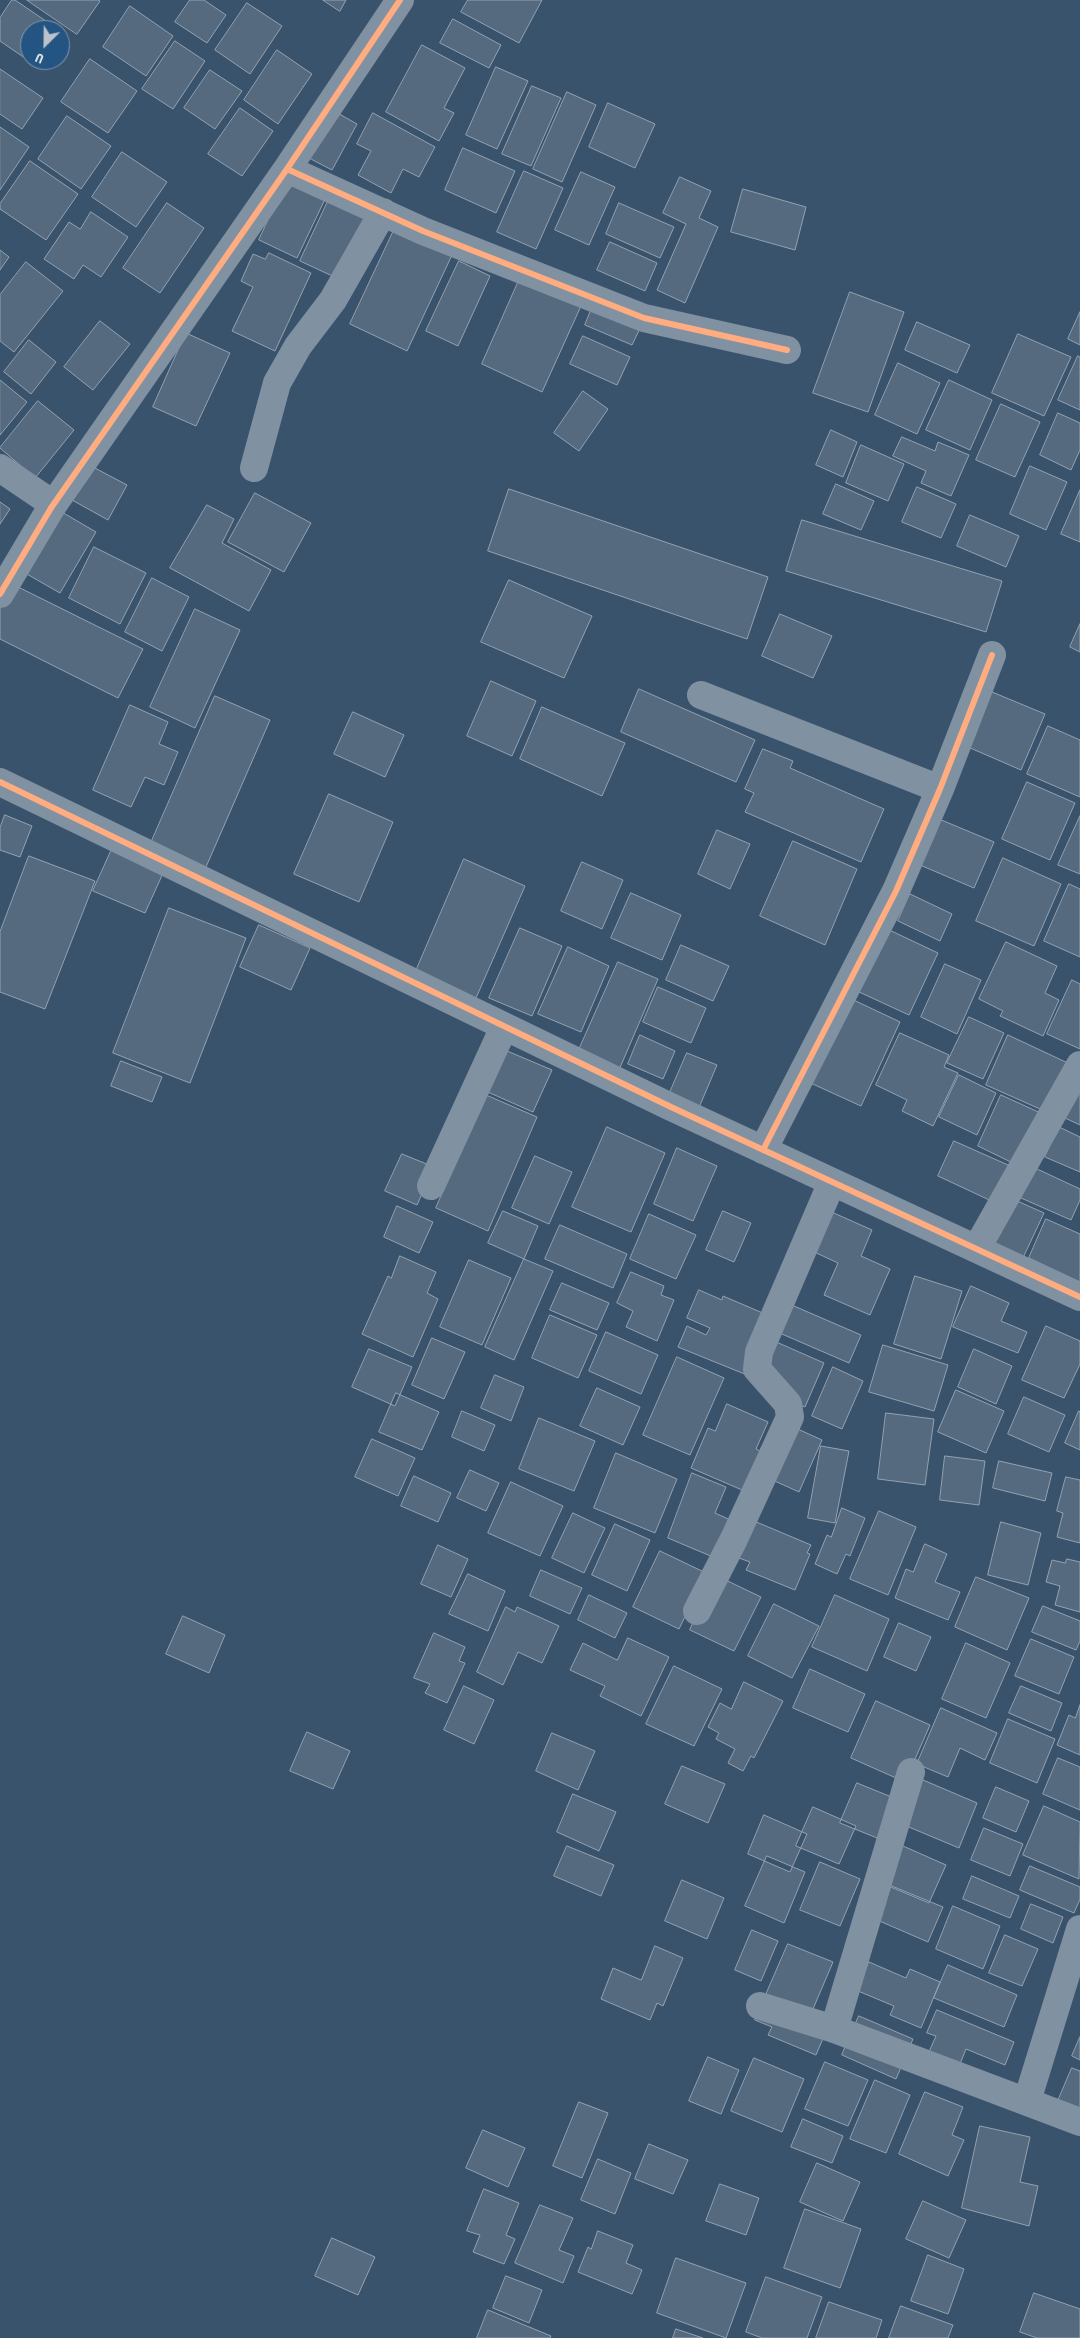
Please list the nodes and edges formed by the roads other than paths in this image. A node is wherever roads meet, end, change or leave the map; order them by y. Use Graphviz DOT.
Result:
graph roads {
  1 [pos="400,0"];
  2 [pos="288,169"];
  3 [pos="383,212"];
  4 [pos="787,350"];
  5 [pos="0,468"];
  6 [pos="254,468"];
  7 [pos="53,504"];
  8 [pos="0,594"];
  9 [pos="992,654"];
  10 [pos="701,695"];
  11 [pos="0,782"];
  12 [pos="940,789"];
  13 [pos="504,1027"];
  14 [pos="1080,1065"];
  15 [pos="762,1150"];
  16 [pos="832,1182"];
  17 [pos="430,1186"];
  18 [pos="977,1248"];
  19 [pos="1080,1297"];
  20 [pos="697,1611"];
  21 [pos="911,1772"];
  22 [pos="1080,1929"];
  23 [pos="760,2006"];
  24 [pos="834,2029"];
  25 [pos="1027,2101"];
  26 [pos="1080,2122"];
  1 -- 2 [label="street"];
  2 -- 3 [label="street"];
  2 -- 7 [label="street"];
  3 -- 4 [label="street"];
  3 -- 6 [label="street"];
  5 -- 7 [label="street"];
  7 -- 8 [label="street"];
  9 -- 12 [label="street"];
  10 -- 12 [label="street"];
  11 -- 13 [label="street"];
  12 -- 15 [label="street"];
  13 -- 15 [label="street"];
  13 -- 17 [label="street"];
  14 -- 18 [label="street"];
  15 -- 16 [label="street"];
  16 -- 18 [label="street"];
  16 -- 20 [label="street"];
  18 -- 19 [label="street"];
  21 -- 24 [label="street"];
  22 -- 25 [label="street"];
  23 -- 24 [label="street"];
  24 -- 25 [label="street"];
  25 -- 26 [label="street"];
}
